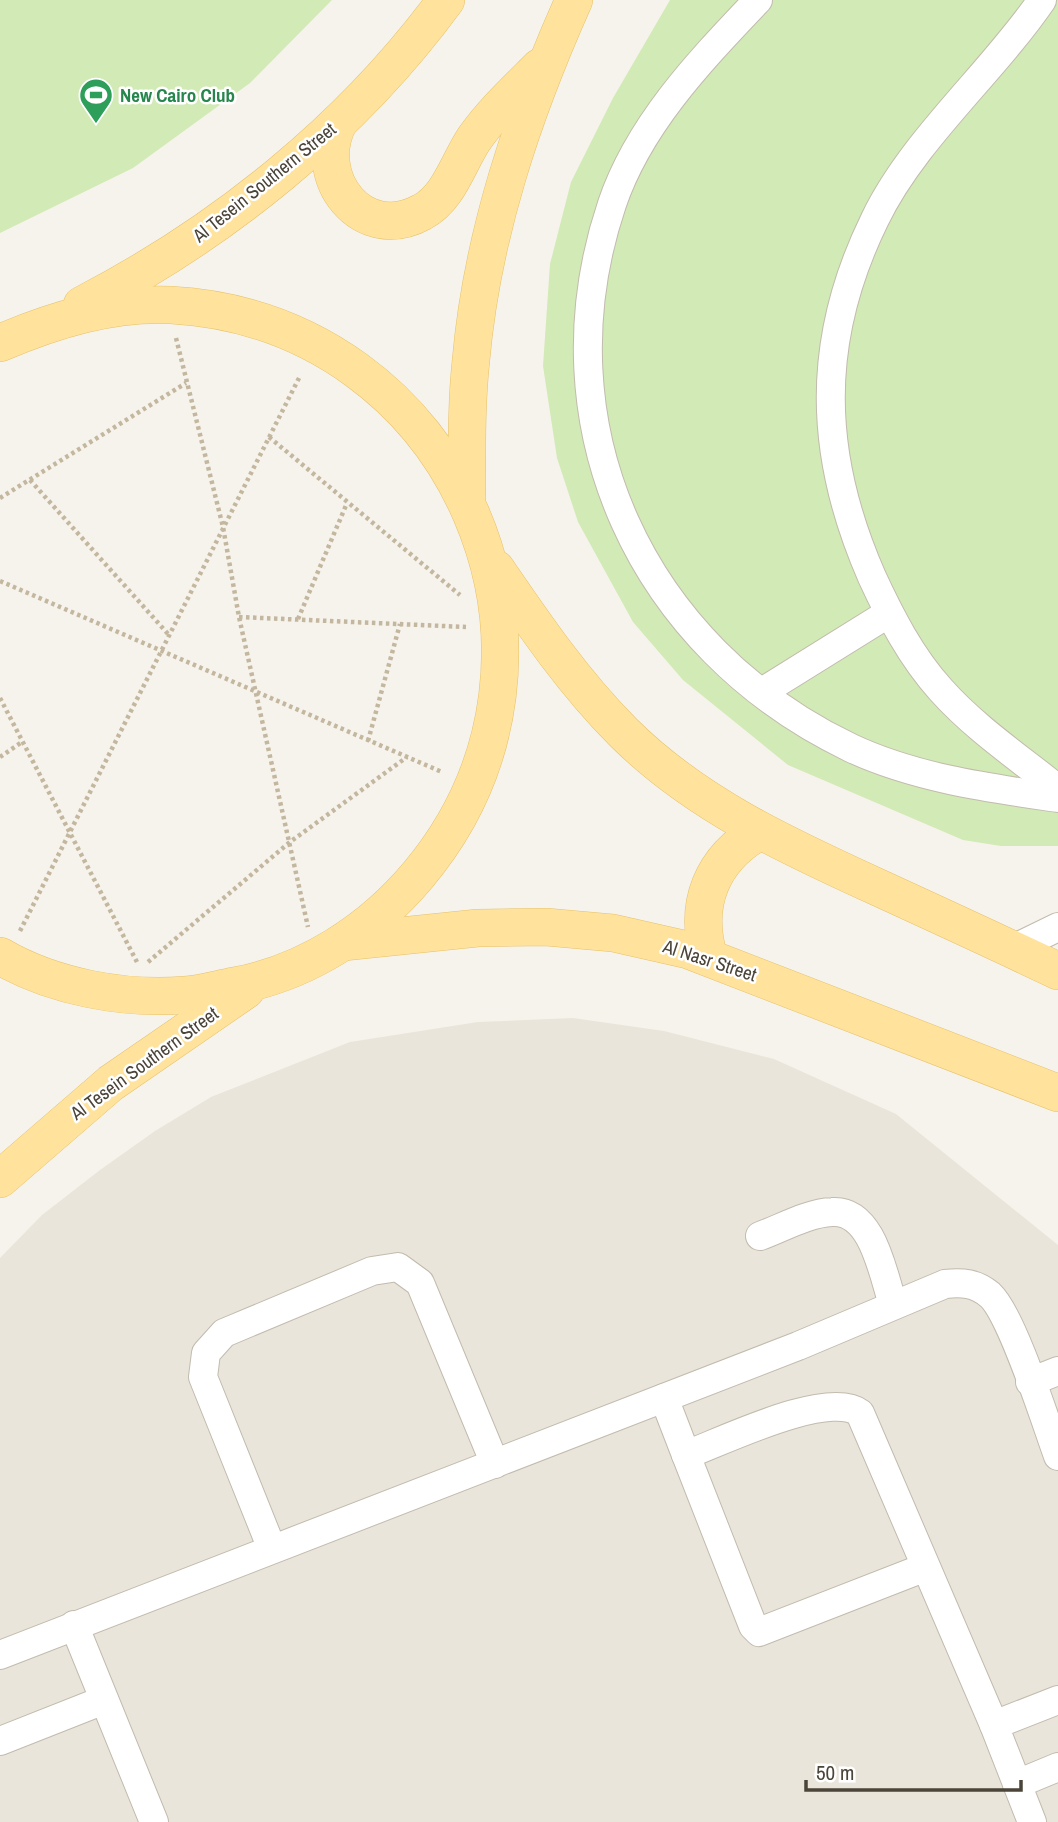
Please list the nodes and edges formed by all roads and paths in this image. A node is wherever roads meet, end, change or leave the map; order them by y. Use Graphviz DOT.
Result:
graph roads {
  1 [pos="446,0"];
  2 [pos="574,0"];
  3 [pos="758,0"];
  4 [pos="1042,0"];
  5 [pos="548,59"];
  6 [pos="339,122"];
  7 [pos="169,305"];
  8 [pos="48,323"];
  9 [pos="0,343"];
  10 [pos="316,344"];
  11 [pos="186,383"];
  12 [pos="269,438"];
  13 [pos="30,480"];
  14 [pos="0,498"];
  15 [pos="467,498"];
  16 [pos="347,503"];
  17 [pos="223,527"];
  18 [pos="490,561"];
  19 [pos="0,581"];
  20 [pos="888,613"];
  21 [pos="239,617"];
  22 [pos="298,619"];
  23 [pos="400,624"];
  24 [pos="502,629"];
  25 [pos="169,635"];
  26 [pos="161,650"];
  27 [pos="762,692"];
  28 [pos="256,693"];
  29 [pos="0,698"];
  30 [pos="368,741"];
  31 [pos="23,742"];
  32 [pos="0,757"];
  33 [pos="408,757"];
  34 [pos="475,786"];
  35 [pos="1058,789"];
  36 [pos="1058,798"];
  37 [pos="760,831"];
  38 [pos="69,834"];
  39 [pos="289,842"];
  40 [pos="1058,927"];
  41 [pos="1013,949"];
  42 [pos="329,950"];
  43 [pos="709,957"];
  44 [pos="3,958"];
  45 [pos="1058,971"];
  46 [pos="260,981"];
  47 [pos="1055,1097"];
  48 [pos="0,1178"];
  49 [pos="760,1236"];
  50 [pos="893,1304"];
  51 [pos="1058,1371"];
  52 [pos="1030,1382"];
  53 [pos="664,1398"];
  54 [pos="687,1455"];
  55 [pos="1058,1456"];
  56 [pos="495,1464"];
  57 [pos="272,1549"];
  58 [pos="926,1567"];
  59 [pos="74,1625"];
  60 [pos="0,1655"];
  61 [pos="104,1700"];
  62 [pos="1058,1700"];
  63 [pos="994,1725"];
  64 [pos="0,1741"];
  65 [pos="1058,1768"];
  66 [pos="1017,1784"];
  67 [pos="153,1822"];
  68 [pos="1032,1822"];
  1 -- 6 [label="main road, Al Tesein Southern Street"];
  2 -- 5 [label="main road"];
  3 -- 27 [label="street"];
  4 -- 20 [label="street"];
  5 -- 6 [label="main road"];
  5 -- 15 [label="main road"];
  6 -- 8 [label="main road, Al Tesein Southern Street"];
  7 -- 8 [label="main road"];
  7 -- 10 [label="main road"];
  7 -- 11 [label="path"];
  8 -- 9 [label="main road"];
  10 -- 12 [label="path"];
  10 -- 15 [label="main road"];
  11 -- 13 [label="path"];
  11 -- 17 [label="path"];
  12 -- 16 [label="path"];
  12 -- 17 [label="path"];
  13 -- 14 [label="path"];
  13 -- 25 [label="path"];
  15 -- 18 [label="main road"];
  16 -- 22 [label="path"];
  16 -- 24 [label="path"];
  17 -- 21 [label="path"];
  17 -- 25 [label="path"];
  18 -- 24 [label="main road"];
  18 -- 37 [label="main road"];
  19 -- 26 [label="path"];
  20 -- 27 [label="street"];
  20 -- 35 [label="street"];
  21 -- 22 [label="path"];
  21 -- 28 [label="path"];
  22 -- 23 [label="path"];
  23 -- 24 [label="path"];
  23 -- 30 [label="path"];
  24 -- 34 [label="main road"];
  25 -- 26 [label="path"];
  26 -- 28 [label="path"];
  26 -- 38 [label="path"];
  27 -- 36 [label="street"];
  28 -- 30 [label="path"];
  28 -- 39 [label="path"];
  29 -- 31 [label="path"];
  30 -- 33 [label="path"];
  31 -- 32 [label="path"];
  31 -- 38 [label="path"];
  33 -- 34 [label="path"];
  33 -- 39 [label="path"];
  34 -- 42 [label="main road"];
  37 -- 41 [label="main road"];
  37 -- 43 [label="main road"];
  38 -- 39 [label="path"];
  38 -- 44 [label="path"];
  39 -- 42 [label="path"];
  40 -- 41 [label="street"];
  41 -- 45 [label="main road"];
  42 -- 43 [label="main road, Al Nasr Street"];
  42 -- 46 [label="main road"];
  43 -- 47 [label="main road, Al Nasr Street"];
  44 -- 46 [label="main road"];
  46 -- 48 [label="main road, Al Tesein Southern Street"];
  49 -- 50 [label="street"];
  50 -- 52 [label="street"];
  50 -- 53 [label="street"];
  51 -- 52 [label="street"];
  52 -- 55 [label="street"];
  53 -- 54 [label="street"];
  53 -- 56 [label="street"];
  54 -- 58 [label="street"];
  54 -- 58 [label="street"];
  56 -- 57 [label="street"];
  56 -- 57 [label="street"];
  57 -- 59 [label="street"];
  58 -- 63 [label="street"];
  59 -- 60 [label="street"];
  59 -- 61 [label="street"];
  61 -- 64 [label="street"];
  61 -- 67 [label="street"];
  62 -- 63 [label="street"];
  63 -- 66 [label="street"];
  65 -- 66 [label="street"];
  66 -- 68 [label="street"];
}
